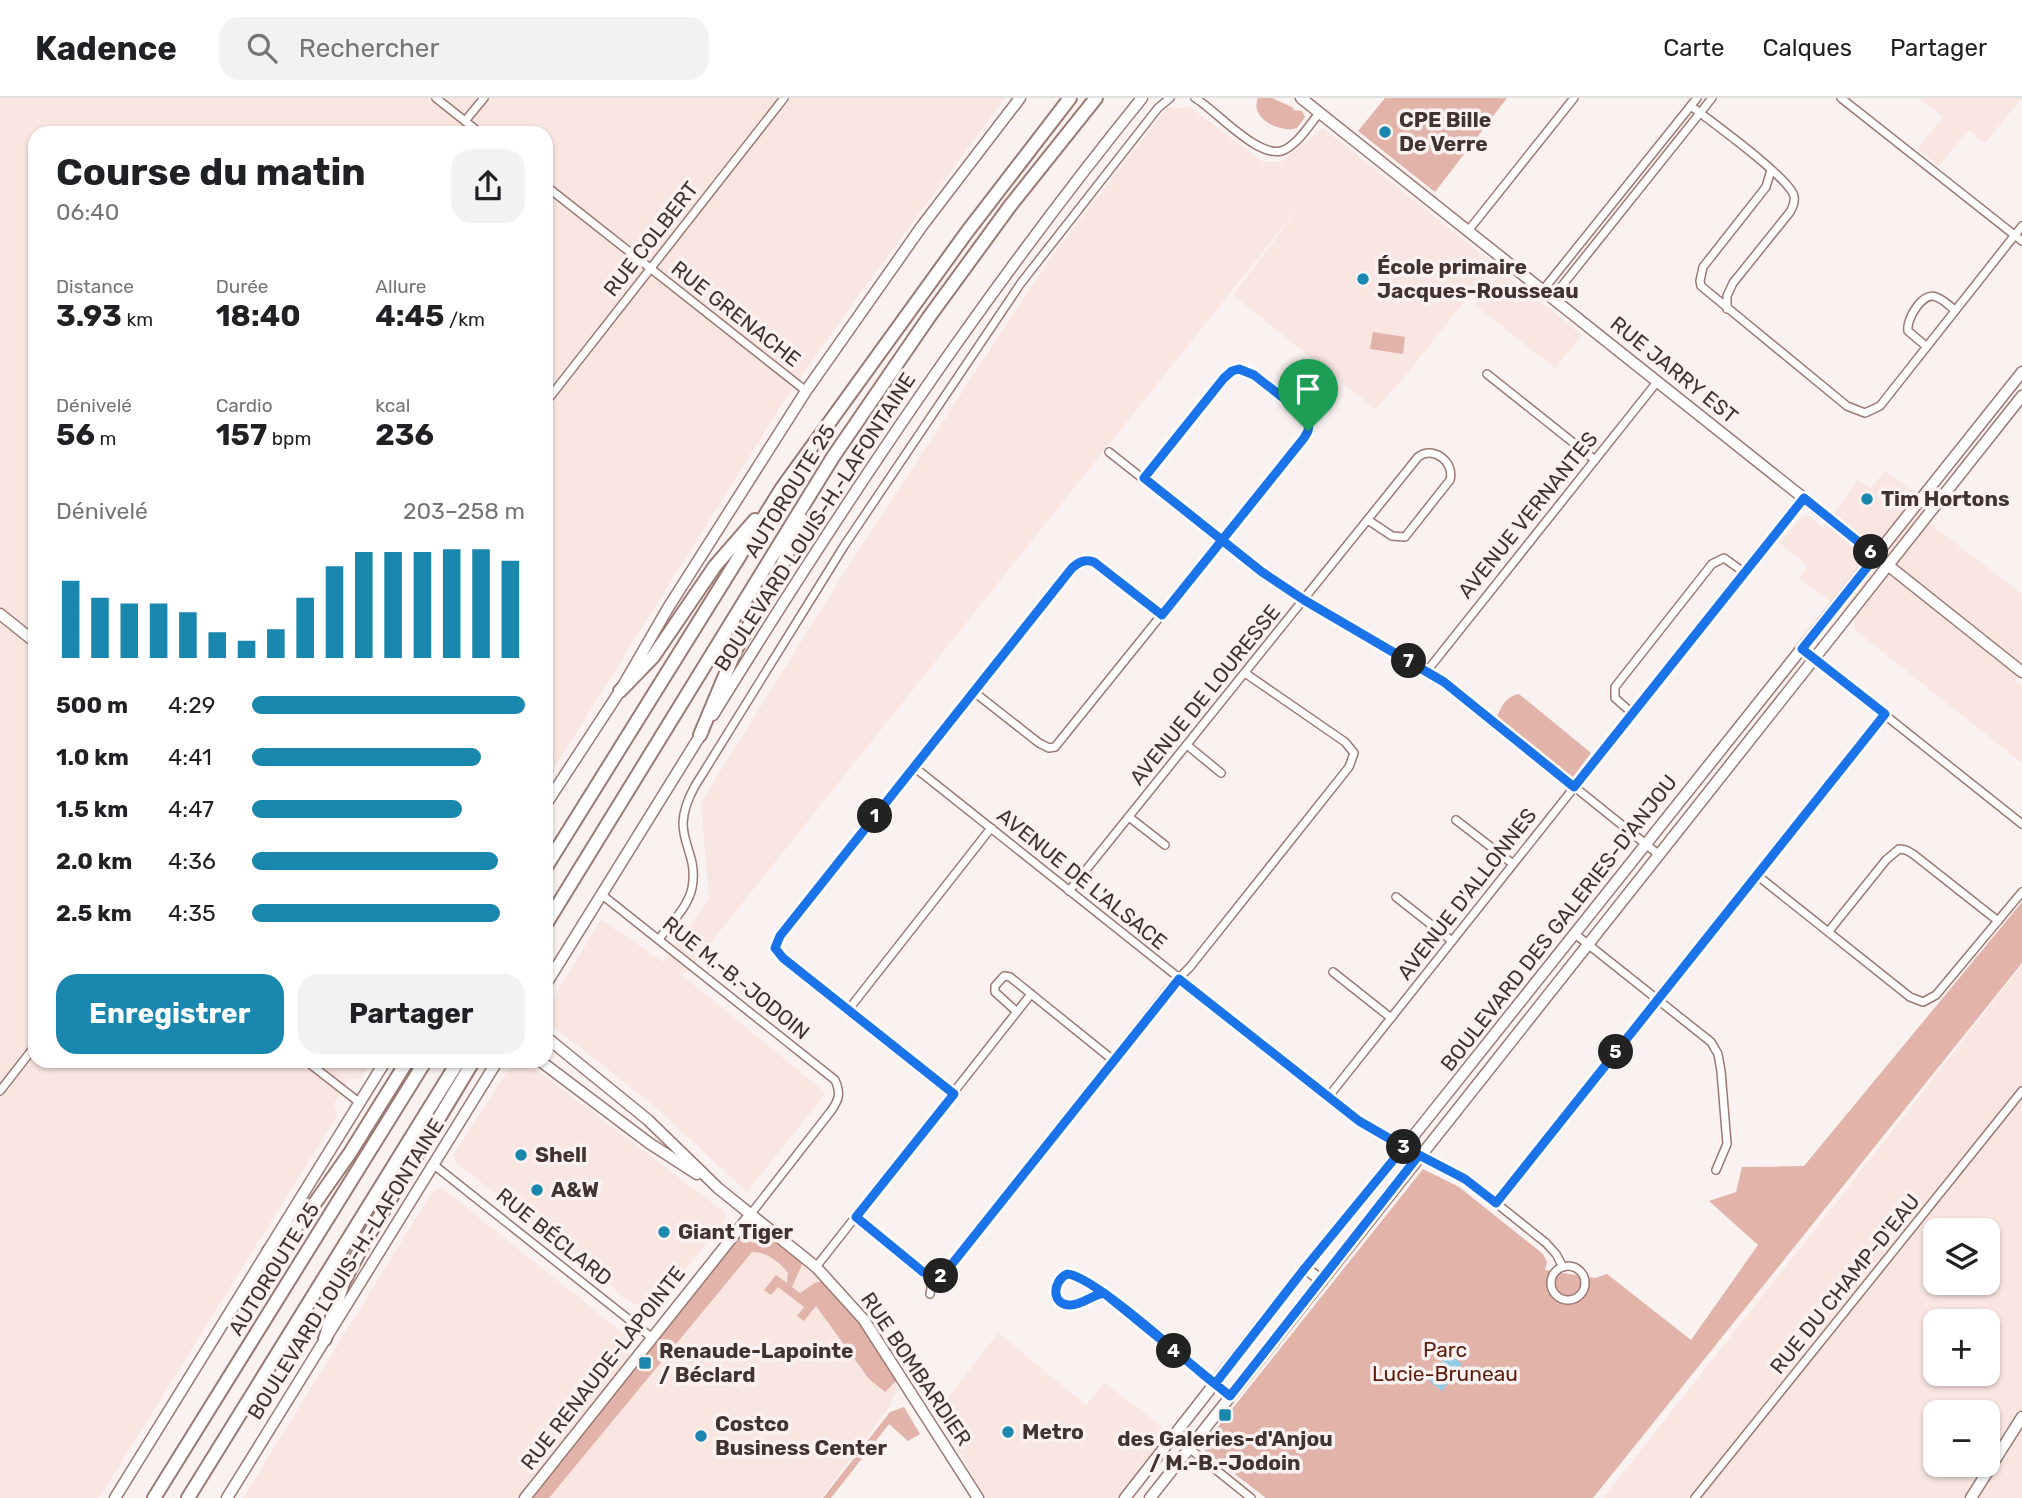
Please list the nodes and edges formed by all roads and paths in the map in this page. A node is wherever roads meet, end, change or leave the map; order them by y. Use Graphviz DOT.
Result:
graph roads {
  1 [pos="436,98"];
  2 [pos="484,98"];
  3 [pos="784,98"];
  4 [pos="1020,98"];
  5 [pos="1070,98"];
  6 [pos="1096,98"];
  7 [pos="1142,98"];
  8 [pos="1170,98"];
  9 [pos="1195,98"];
  10 [pos="1301,98"];
  11 [pos="1574,98"];
  12 [pos="1697,98"];
  13 [pos="1712,98"];
  14 [pos="1841,98"];
  15 [pos="1690,106"];
  16 [pos="1320,112"];
  17 [pos="1700,114"];
  18 [pos="465,121"];
  19 [pos="471,126"];
  20 [pos="1771,170"];
  21 [pos="553,192"];
  22 [pos="2022,226"];
  23 [pos="1468,231"];
  24 [pos="2018,238"];
  25 [pos="649,269"];
  26 [pos="1544,290"];
  27 [pos="1553,297"];
  28 [pos="1727,309"];
  29 [pos="1955,310"];
  30 [pos="1926,346"];
  31 [pos="2022,372"];
  32 [pos="1487,374"];
  33 [pos="1657,382"];
  34 [pos="806,391"];
  35 [pos="553,393"];
  36 [pos="2022,396"];
  37 [pos="1109,452"];
  38 [pos="1595,460"];
  39 [pos="822,475"];
  40 [pos="1144,478"];
  41 [pos="782,488"];
  42 [pos="1804,498"];
  43 [pos="1368,520"];
  44 [pos="1222,540"];
  45 [pos="1876,556"];
  46 [pos="1888,565"];
  47 [pos="1745,573"];
  48 [pos="1304,600"];
  49 [pos="0,614"];
  50 [pos="1162,615"];
  51 [pos="28,636"];
  52 [pos="1802,649"];
  53 [pos="1813,658"];
  54 [pos="1427,671"];
  55 [pos="2022,672"];
  56 [pos="1245,673"];
  57 [pos="620,691"];
  58 [pos="974,692"];
  59 [pos="1633,714"];
  60 [pos="1885,714"];
  61 [pos="700,735"];
  62 [pos="1188,745"];
  63 [pos="914,767"];
  64 [pos="1222,773"];
  65 [pos="1574,787"];
  66 [pos="553,793"];
  67 [pos="1129,817"];
  68 [pos="1456,820"];
  69 [pos="2022,824"];
  70 [pos="991,828"];
  71 [pos="1646,844"];
  72 [pos="1165,845"];
  73 [pos="1658,854"];
  74 [pos="553,856"];
  75 [pos="1513,864"];
  76 [pos="1758,876"];
  77 [pos="1069,891"];
  78 [pos="2022,892"];
  79 [pos="601,894"];
  80 [pos="1396,897"];
  81 [pos="553,913"];
  82 [pos="1998,921"];
  83 [pos="1829,931"];
  84 [pos="1575,934"];
  85 [pos="659,939"];
  86 [pos="1452,941"];
  87 [pos="1587,944"];
  88 [pos="1333,972"];
  89 [pos="553,973"];
  90 [pos="1179,979"];
  91 [pos="1031,994"];
  92 [pos="1657,1001"];
  93 [pos="849,1009"];
  94 [pos="1017,1012"];
  95 [pos="1391,1018"];
  96 [pos="553,1044"];
  97 [pos="28,1055"];
  98 [pos="1113,1060"];
  99 [pos="315,1068"];
  100 [pos="381,1068"];
  101 [pos="403,1068"];
  102 [pos="421,1068"];
  103 [pos="454,1068"];
  104 [pos="469,1068"];
  105 [pos="494,1068"];
  106 [pos="550,1068"];
  107 [pos="0,1091"];
  108 [pos="2022,1091"];
  109 [pos="954,1094"];
  110 [pos="839,1096"];
  111 [pos="1329,1096"];
  112 [pos="360,1103"];
  113 [pos="1404,1147"];
  114 [pos="1419,1155"];
  115 [pos="434,1165"];
  116 [pos="1716,1170"];
  117 [pos="718,1188"];
  118 [pos="1496,1203"];
  119 [pos="750,1214"];
  120 [pos="856,1217"];
  121 [pos="269,1251"];
  122 [pos="816,1267"];
  123 [pos="1563,1267"];
  124 [pos="1305,1268"];
  125 [pos="933,1278"];
  126 [pos="1322,1281"];
  127 [pos="1104,1293"];
  128 [pos="930,1294"];
  129 [pos="651,1337"];
  130 [pos="325,1339"];
  131 [pos="1215,1384"];
  132 [pos="1230,1396"];
  133 [pos="2022,1417"];
  134 [pos="1174,1436"];
  135 [pos="1189,1448"];
  136 [pos="115,1498"];
  137 [pos="154,1498"];
  138 [pos="188,1498"];
  139 [pos="227,1498"];
  140 [pos="526,1498"];
  141 [pos="978,1498"];
  142 [pos="1125,1498"];
  143 [pos="1150,1498"];
  144 [pos="1251,1498"];
  145 [pos="1695,1498"];
  146 [pos="1971,1498"];
  1 -- 18 [label="street"];
  2 -- 18 [label="street"];
  3 -- 25 [label="street, RUE COLBERT"];
  4 -- 34 [label="street"];
  5 -- 41 [label="highway, AUTOROUTE 25"];
  6 -- 39 [label="highway, AUTOROUTE 25"];
  7 -- 61 [label="street, BOULEVARD LOUIS-H.-LAFONTAINE"];
  8 -- 85 [label="street, BOULEVARD LOUIS-H.-LAFONTAINE"];
  9 -- 16 [label="street"];
  10 -- 16 [label="street, RUE JARRY EST"];
  11 -- 23 [label="street"];
  12 -- 15 [label="street"];
  13 -- 17 [label="street"];
  14 -- 24 [label="street"];
  15 -- 17 [label="street"];
  15 -- 26 [label="street"];
  16 -- 23 [label="street, RUE JARRY EST"];
  17 -- 20 [label="street"];
  17 -- 27 [label="street"];
  18 -- 19 [label="street"];
  20 -- 28 [label="street"];
  20 -- 28 [label="street"];
  21 -- 25 [label="street, RUE GRENACHE"];
  22 -- 24 [label="street"];
  23 -- 26 [label="street, RUE JARRY EST"];
  24 -- 29 [label="street"];
  25 -- 34 [label="street, RUE GRENACHE"];
  25 -- 35 [label="street, RUE COLBERT"];
  26 -- 27 [label="street, RUE JARRY EST"];
  27 -- 33 [label="street, RUE JARRY EST"];
  28 -- 30 [label="street"];
  29 -- 30 [label="street"];
  29 -- 30 [label="street"];
  31 -- 45 [label="street, BOULEVARD DES GALERIES-D'ANJOU"];
  32 -- 38 [label="street"];
  33 -- 38 [label="street, AVENUE VERNANTES"];
  33 -- 42 [label="street, RUE JARRY EST"];
  34 -- 57 [label="street"];
  36 -- 46 [label="street, BOULEVARD DES GALERIES-D'ANJOU"];
  37 -- 40 [label="street"];
  38 -- 54 [label="street, AVENUE VERNANTES"];
  39 -- 61 [label="highway"];
  39 -- 81 [label="highway, AUTOROUTE 25"];
  40 -- 44 [label="street"];
  40 -- 44 [label="street"];
  41 -- 57 [label="highway"];
  41 -- 74 [label="highway, AUTOROUTE 25"];
  42 -- 45 [label="street, RUE JARRY EST"];
  42 -- 47 [label="street, AVENUE D'ALLONNES"];
  43 -- 43 [label="street, AVENUE DE LOURESSE"];
  43 -- 48 [label="street, AVENUE DE LOURESSE"];
  44 -- 48 [label="street"];
  44 -- 50 [label="street"];
  45 -- 46 [label="street, RUE JARRY EST"];
  45 -- 52 [label="street, BOULEVARD DES GALERIES-D'ANJOU"];
  46 -- 53 [label="street, BOULEVARD DES GALERIES-D'ANJOU"];
  46 -- 55 [label="street, RUE JARRY EST"];
  47 -- 59 [label="street, AVENUE D'ALLONNES"];
  47 -- 59 [label="street"];
  48 -- 54 [label="street"];
  48 -- 56 [label="street, AVENUE DE LOURESSE"];
  49 -- 51 [label="street"];
  50 -- 58 [label="street"];
  50 -- 58 [label="street"];
  52 -- 53 [label="street"];
  52 -- 71 [label="street, BOULEVARD DES GALERIES-D'ANJOU"];
  53 -- 60 [label="street"];
  53 -- 73 [label="street, BOULEVARD DES GALERIES-D'ANJOU"];
  54 -- 65 [label="street"];
  56 -- 62 [label="street, AVENUE DE LOURESSE"];
  56 -- 90 [label="street"];
  57 -- 66 [label="street"];
  58 -- 63 [label="street"];
  59 -- 65 [label="street, AVENUE D'ALLONNES"];
  60 -- 69 [label="street"];
  60 -- 76 [label="street"];
  61 -- 79 [label="street, BOULEVARD LOUIS-H.-LAFONTAINE"];
  62 -- 64 [label="street"];
  62 -- 67 [label="street, AVENUE DE LOURESSE"];
  63 -- 70 [label="street, AVENUE DE L'ALSACE"];
  63 -- 93 [label="street"];
  65 -- 71 [label="street"];
  65 -- 75 [label="street, AVENUE D'ALLONNES"];
  67 -- 72 [label="street"];
  67 -- 77 [label="street, AVENUE DE LOURESSE"];
  68 -- 75 [label="street"];
  70 -- 77 [label="street, AVENUE DE L'ALSACE"];
  70 -- 93 [label="street"];
  71 -- 73 [label="street"];
  71 -- 84 [label="street, BOULEVARD DES GALERIES-D'ANJOU"];
  73 -- 87 [label="street, BOULEVARD DES GALERIES-D'ANJOU"];
  75 -- 86 [label="street, AVENUE D'ALLONNES"];
  76 -- 83 [label="street"];
  76 -- 92 [label="street"];
  77 -- 90 [label="street, AVENUE DE L'ALSACE"];
  78 -- 82 [label="street"];
  79 -- 85 [label="street, RUE M.-B.-JODOIN"];
  79 -- 89 [label="street, BOULEVARD LOUIS-H.-LAFONTAINE"];
  80 -- 86 [label="street"];
  82 -- 83 [label="street"];
  82 -- 83 [label="street"];
  84 -- 87 [label="street"];
  84 -- 113 [label="street, BOULEVARD DES GALERIES-D'ANJOU"];
  85 -- 110 [label="street, RUE M.-B.-JODOIN"];
  86 -- 95 [label="street, AVENUE D'ALLONNES"];
  87 -- 92 [label="street"];
  87 -- 114 [label="street, BOULEVARD DES GALERIES-D'ANJOU"];
  88 -- 95 [label="street"];
  90 -- 98 [label="street"];
  90 -- 111 [label="street, AVENUE DE L'ALSACE"];
  91 -- 94 [label="street"];
  91 -- 94 [label="street"];
  91 -- 98 [label="street"];
  92 -- 116 [label="street"];
  92 -- 118 [label="street"];
  93 -- 109 [label="street"];
  94 -- 109 [label="street"];
  95 -- 111 [label="street, AVENUE D'ALLONNES"];
  96 -- 117 [label="street, RUE BOMBARDIER"];
  97 -- 107 [label="street"];
  98 -- 125 [label="street"];
  99 -- 112 [label="street"];
  100 -- 112 [label="street"];
  101 -- 121 [label="highway"];
  102 -- 137 [label="highway, AUTOROUTE 25"];
  103 -- 138 [label="highway"];
  104 -- 130 [label="highway"];
  105 -- 115 [label="street, BOULEVARD LOUIS-H.-LAFONTAINE"];
  106 -- 117 [label="street, RUE BOMBARDIER"];
  108 -- 145 [label="street, RUE DU CHAMP-D'EAU"];
  109 -- 120 [label="street"];
  110 -- 119 [label="street, RUE RENAUDE-LAPOINTE"];
  111 -- 113 [label="street, AVENUE DE L'ALSACE"];
  112 -- 121 [label="street"];
  113 -- 114 [label="street, AVENUE DE L'ALSACE"];
  113 -- 124 [label="street, BOULEVARD DES GALERIES-D'ANJOU"];
  114 -- 118 [label="street, AVENUE DE L'ALSACE"];
  114 -- 126 [label="street, BOULEVARD DES GALERIES-D'ANJOU"];
  115 -- 129 [label="street, RUE BÉCLARD"];
  115 -- 130 [label="street, BOULEVARD LOUIS-H.-LAFONTAINE"];
  117 -- 119 [label="street, RUE BOMBARDIER"];
  118 -- 123 [label="street, AVENUE DE L'ALSACE"];
  119 -- 122 [label="street, RUE BOMBARDIER"];
  119 -- 129 [label="street, RUE RENAUDE-LAPOINTE"];
  120 -- 122 [label="street"];
  120 -- 125 [label="street"];
  121 -- 136 [label="street"];
  122 -- 141 [label="street, RUE BOMBARDIER"];
  123 -- 123 [label="street, AVENUE DE L'ALSACE"];
  124 -- 126 [label="street"];
  124 -- 131 [label="street, BOULEVARD DES GALERIES-D'ANJOU"];
  125 -- 128 [label="street"];
  126 -- 132 [label="street, BOULEVARD DES GALERIES-D'ANJOU"];
  127 -- 127 [label="street"];
  127 -- 131 [label="street"];
  129 -- 140 [label="street, RUE RENAUDE-LAPOINTE"];
  130 -- 139 [label="street, BOULEVARD LOUIS-H.-LAFONTAINE"];
  131 -- 132 [label="street"];
  131 -- 134 [label="street, BOULEVARD DES GALERIES-D'ANJOU"];
  132 -- 135 [label="street, BOULEVARD DES GALERIES-D'ANJOU"];
  133 -- 146 [label="street"];
  134 -- 135 [label="street"];
  134 -- 142 [label="street, BOULEVARD DES GALERIES-D'ANJOU"];
  135 -- 143 [label="street, BOULEVARD DES GALERIES-D'ANJOU"];
  135 -- 144 [label="street"];
}
